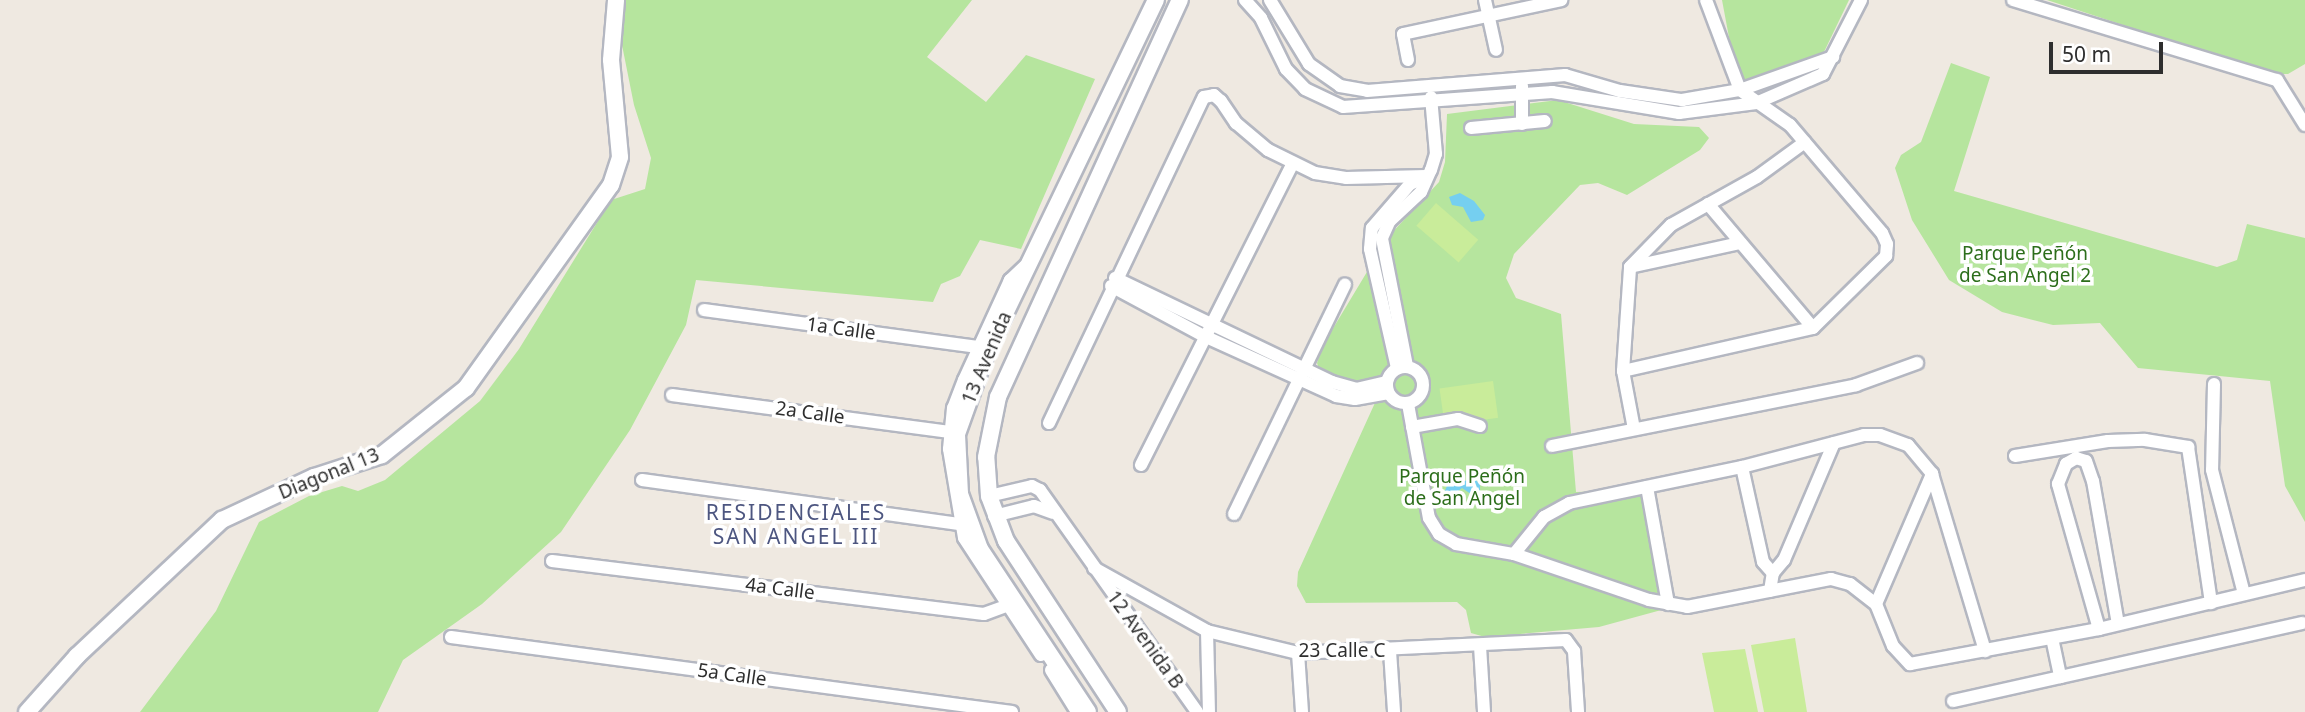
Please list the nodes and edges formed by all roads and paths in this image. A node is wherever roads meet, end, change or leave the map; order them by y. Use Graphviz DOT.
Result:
graph roads {
  1 [pos="616,0"];
  2 [pos="1156,0"];
  3 [pos="1180,0"];
  4 [pos="1245,0"];
  5 [pos="1270,0"];
  6 [pos="1485,0"];
  7 [pos="1561,0"];
  8 [pos="1706,0"];
  9 [pos="1861,0"];
  10 [pos="2012,0"];
  11 [pos="1488,15"];
  12 [pos="1496,50"];
  13 [pos="1833,57"];
  14 [pos="1408,60"];
  15 [pos="1522,76"];
  16 [pos="1430,85"];
  17 [pos="1740,90"];
  18 [pos="1522,92"];
  19 [pos="1756,103"];
  20 [pos="1431,104"];
  21 [pos="1545,121"];
  22 [pos="1522,124"];
  23 [pos="2305,125"];
  24 [pos="1471,128"];
  25 [pos="1805,142"];
  26 [pos="1292,165"];
  27 [pos="1426,176"];
  28 [pos="1708,204"];
  29 [pos="1740,243"];
  30 [pos="1030,261"];
  31 [pos="1630,267"];
  32 [pos="1113,282"];
  33 [pos="1345,284"];
  34 [pos="704,310"];
  35 [pos="1813,327"];
  36 [pos="1207,331"];
  37 [pos="978,347"];
  38 [pos="1917,363"];
  39 [pos="1402,367"];
  40 [pos="1623,371"];
  41 [pos="1300,373"];
  42 [pos="2214,384"];
  43 [pos="1387,387"];
  44 [pos="671,395"];
  45 [pos="1408,404"];
  46 [pos="1049,423"];
  47 [pos="1480,426"];
  48 [pos="1412,428"];
  49 [pos="1634,429"];
  50 [pos="948,432"];
  51 [pos="1834,443"];
  52 [pos="1552,446"];
  53 [pos="2015,456"];
  54 [pos="1141,465"];
  55 [pos="1742,467"];
  56 [pos="1932,474"];
  57 [pos="642,480"];
  58 [pos="1647,487"];
  59 [pos="989,496"];
  60 [pos="1053,513"];
  61 [pos="1234,514"];
  62 [pos="994,516"];
  63 [pos="959,524"];
  64 [pos="1514,554"];
  65 [pos="552,561"];
  66 [pos="1094,568"];
  67 [pos="1773,573"];
  68 [pos="2305,580"];
  69 [pos="1770,591"];
  70 [pos="2244,594"];
  71 [pos="2211,603"];
  72 [pos="1668,604"];
  73 [pos="1876,604"];
  74 [pos="1006,606"];
  75 [pos="2302,623"];
  76 [pos="2118,624"];
  77 [pos="2099,629"];
  78 [pos="1207,631"];
  79 [pos="451,637"];
  80 [pos="2052,638"];
  81 [pos="1480,646"];
  82 [pos="1390,651"];
  83 [pos="1985,652"];
  84 [pos="1298,653"];
  85 [pos="2060,677"];
  86 [pos="1105,692"];
  87 [pos="1953,701"];
  88 [pos="1079,710"];
  89 [pos="27,712"];
  90 [pos="1012,712"];
  91 [pos="1118,712"];
  92 [pos="1197,712"];
  93 [pos="1209,712"];
  94 [pos="1302,712"];
  95 [pos="1394,712"];
  96 [pos="1484,712"];
  97 [pos="1578,712"];
  1 -- 89 [label="street, Diagonal 13"];
  2 -- 30 [label="street, 13 Avenida"];
  3 -- 59 [label="street, 13 Avenida"];
  4 -- 20 [label="street"];
  5 -- 16 [label="street"];
  6 -- 11 [label="street"];
  7 -- 11 [label="street"];
  8 -- 17 [label="street"];
  9 -- 13 [label="street"];
  10 -- 23 [label="street"];
  11 -- 12 [label="street"];
  11 -- 14 [label="street"];
  13 -- 17 [label="street"];
  13 -- 19 [label="street"];
  15 -- 16 [label="street"];
  15 -- 17 [label="street"];
  15 -- 18 [label="street"];
  16 -- 20 [label="street"];
  17 -- 19 [label="street"];
  18 -- 19 [label="street"];
  18 -- 20 [label="street"];
  18 -- 22 [label="street"];
  19 -- 25 [label="street"];
  20 -- 27 [label="street"];
  21 -- 22 [label="street"];
  22 -- 24 [label="street"];
  25 -- 28 [label="street"];
  25 -- 35 [label="street"];
  26 -- 27 [label="street"];
  26 -- 32 [label="street"];
  26 -- 36 [label="street"];
  27 -- 39 [label="street"];
  28 -- 29 [label="street"];
  28 -- 31 [label="street"];
  29 -- 31 [label="street"];
  29 -- 35 [label="street"];
  30 -- 37 [label="street"];
  30 -- 88 [label="street, 13 Avenida"];
  31 -- 40 [label="street"];
  32 -- 36 [label="street"];
  32 -- 46 [label="street"];
  33 -- 41 [label="street"];
  34 -- 37 [label="street, 1a Calle"];
  35 -- 40 [label="street"];
  36 -- 41 [label="street"];
  36 -- 54 [label="street"];
  37 -- 50 [label="street"];
  38 -- 49 [label="street"];
  39 -- 43 [label="street"];
  39 -- 45 [label="street"];
  40 -- 49 [label="street"];
  41 -- 43 [label="street"];
  41 -- 61 [label="street"];
  42 -- 70 [label="street"];
  43 -- 45 [label="street"];
  44 -- 50 [label="street, 2a Calle"];
  45 -- 48 [label="street"];
  47 -- 48 [label="street"];
  48 -- 64 [label="street"];
  49 -- 52 [label="street"];
  50 -- 63 [label="street"];
  51 -- 55 [label="street"];
  51 -- 56 [label="street"];
  51 -- 67 [label="street"];
  53 -- 71 [label="street"];
  55 -- 58 [label="street"];
  55 -- 67 [label="street"];
  56 -- 73 [label="street"];
  56 -- 83 [label="street"];
  57 -- 63 [label="street"];
  58 -- 64 [label="street"];
  58 -- 72 [label="street"];
  59 -- 60 [label="street, 12 Avenida B"];
  59 -- 62 [label="street, 13 Avenida"];
  60 -- 62 [label="street"];
  60 -- 66 [label="street, 12 Avenida B"];
  62 -- 86 [label="street, 13 Avenida"];
  63 -- 74 [label="street"];
  64 -- 72 [label="street"];
  65 -- 74 [label="street, 4a Calle"];
  66 -- 78 [label="street, 23 Calle C"];
  66 -- 92 [label="street, 12 Avenida B"];
  67 -- 69 [label="street"];
  68 -- 70 [label="street"];
  69 -- 72 [label="street"];
  69 -- 73 [label="street"];
  70 -- 71 [label="street"];
  71 -- 76 [label="street"];
  73 -- 83 [label="street"];
  74 -- 88 [label="street"];
  75 -- 85 [label="street"];
  76 -- 77 [label="street"];
  76 -- 77 [label="street"];
  77 -- 80 [label="street"];
  78 -- 84 [label="street, 23 Calle C"];
  78 -- 93 [label="street"];
  79 -- 90 [label="street, 5a Calle"];
  80 -- 83 [label="street"];
  80 -- 85 [label="street"];
  81 -- 82 [label="street, 23 Calle C"];
  81 -- 96 [label="street"];
  81 -- 97 [label="street, 23 Calle C"];
  82 -- 84 [label="street, 23 Calle C"];
  82 -- 95 [label="street"];
  84 -- 94 [label="street"];
  85 -- 87 [label="street"];
  86 -- 88 [label="street"];
  86 -- 91 [label="street, 13 Avenida"];
}
